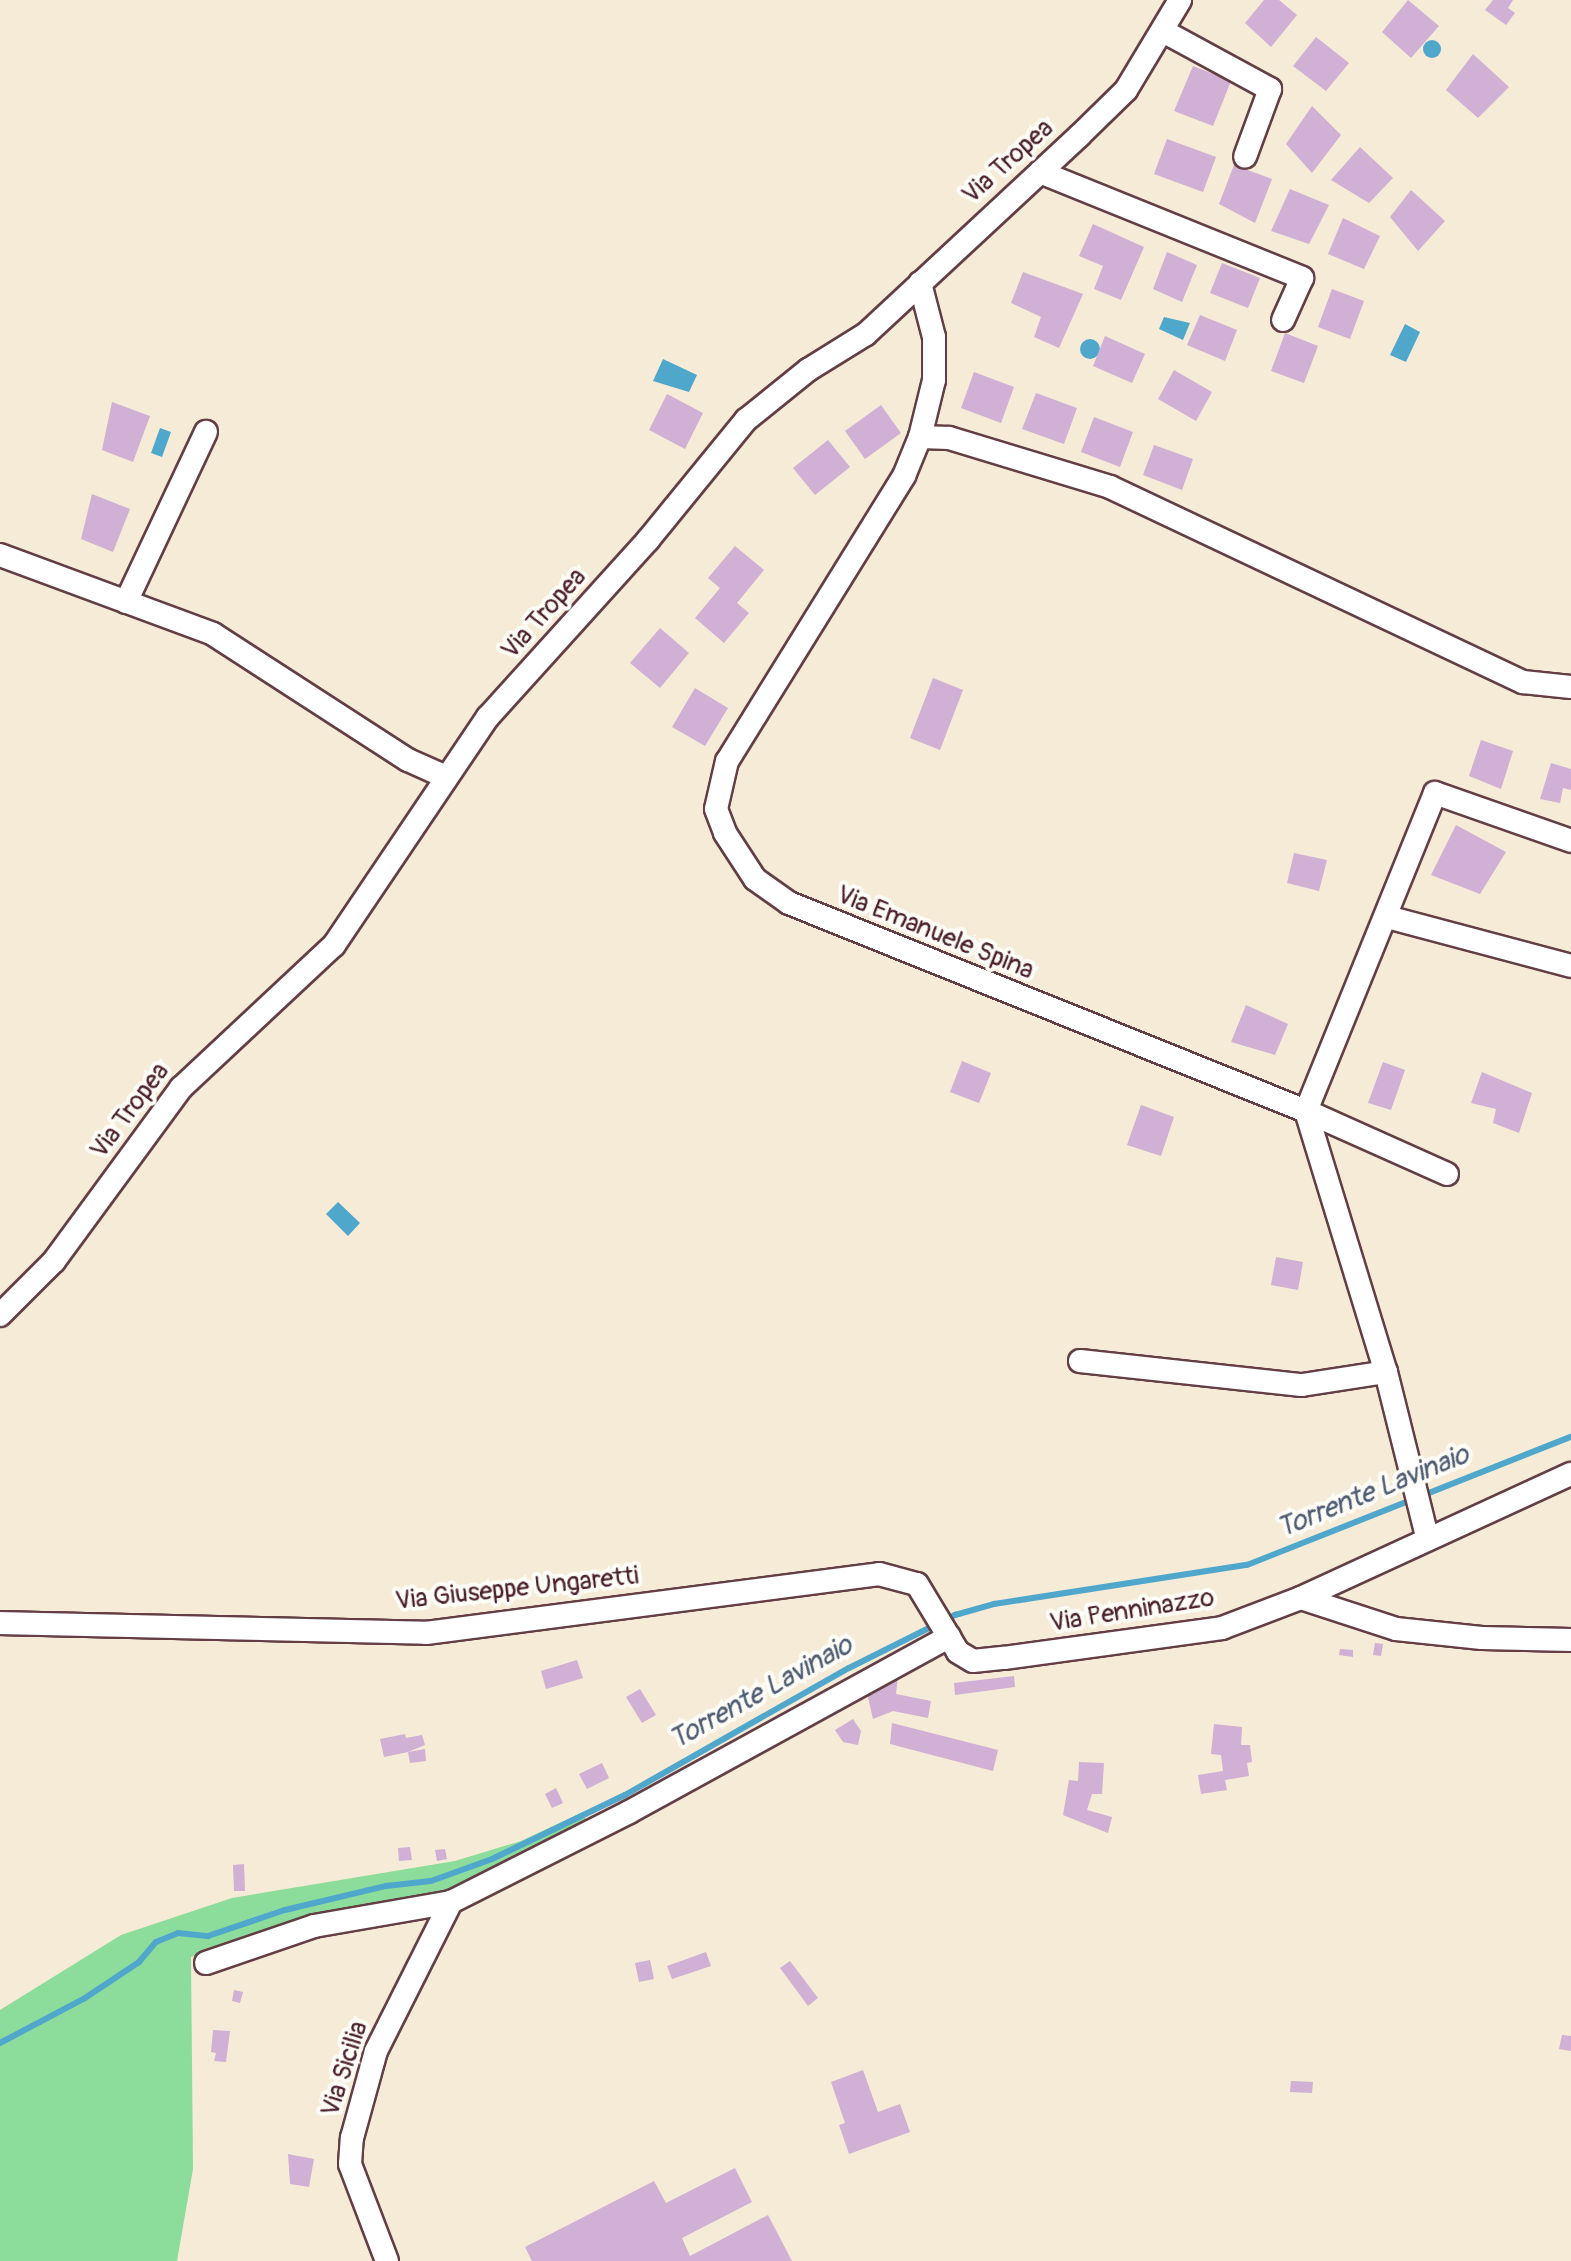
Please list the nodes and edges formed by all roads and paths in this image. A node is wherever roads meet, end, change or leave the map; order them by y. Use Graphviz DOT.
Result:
graph roads {
  1 [pos="1180,0"];
  2 [pos="1163,31"];
  3 [pos="1245,157"];
  4 [pos="1040,172"];
  5 [pos="920,283"];
  6 [pos="1283,320"];
  7 [pos="206,432"];
  8 [pos="920,437"];
  9 [pos="0,555"];
  10 [pos="126,602"];
  11 [pos="1571,687"];
  12 [pos="444,776"];
  13 [pos="1571,841"];
  14 [pos="1387,917"];
  15 [pos="1571,966"];
  16 [pos="1306,1111"];
  17 [pos="1447,1174"];
  18 [pos="0,1315"];
  19 [pos="1080,1361"];
  20 [pos="1386,1372"];
  21 [pos="1571,1474"];
  22 [pos="1427,1537"];
  23 [pos="1301,1598"];
  24 [pos="0,1623"];
  25 [pos="947,1634"];
  26 [pos="1571,1640"];
  27 [pos="451,1902"];
  28 [pos="206,1963"];
  29 [pos="387,2261"];
  1 -- 2 [label="street, Via Tropea"];
  2 -- 3 [label="street"];
  2 -- 4 [label="street, Via Tropea"];
  4 -- 5 [label="street, Via Tropea"];
  4 -- 6 [label="street"];
  5 -- 8 [label="street, Via Emanuele Spina"];
  5 -- 12 [label="street, Via Tropea"];
  7 -- 10 [label="street"];
  8 -- 11 [label="street"];
  8 -- 16 [label="street, Via Emanuele Spina"];
  9 -- 10 [label="street"];
  10 -- 12 [label="street"];
  12 -- 18 [label="street, Via Tropea"];
  13 -- 14 [label="street"];
  14 -- 15 [label="street"];
  14 -- 16 [label="street"];
  16 -- 17 [label="street, Via Emanuele Spina"];
  16 -- 20 [label="street"];
  19 -- 20 [label="street"];
  20 -- 22 [label="street"];
  21 -- 22 [label="street"];
  22 -- 23 [label="street"];
  23 -- 25 [label="street, Via Penninazzo"];
  23 -- 26 [label="street"];
  24 -- 25 [label="street, Via Giuseppe Ungaretti"];
  25 -- 27 [label="street"];
  27 -- 28 [label="street"];
  27 -- 29 [label="street, Via Sicilia"];
}
